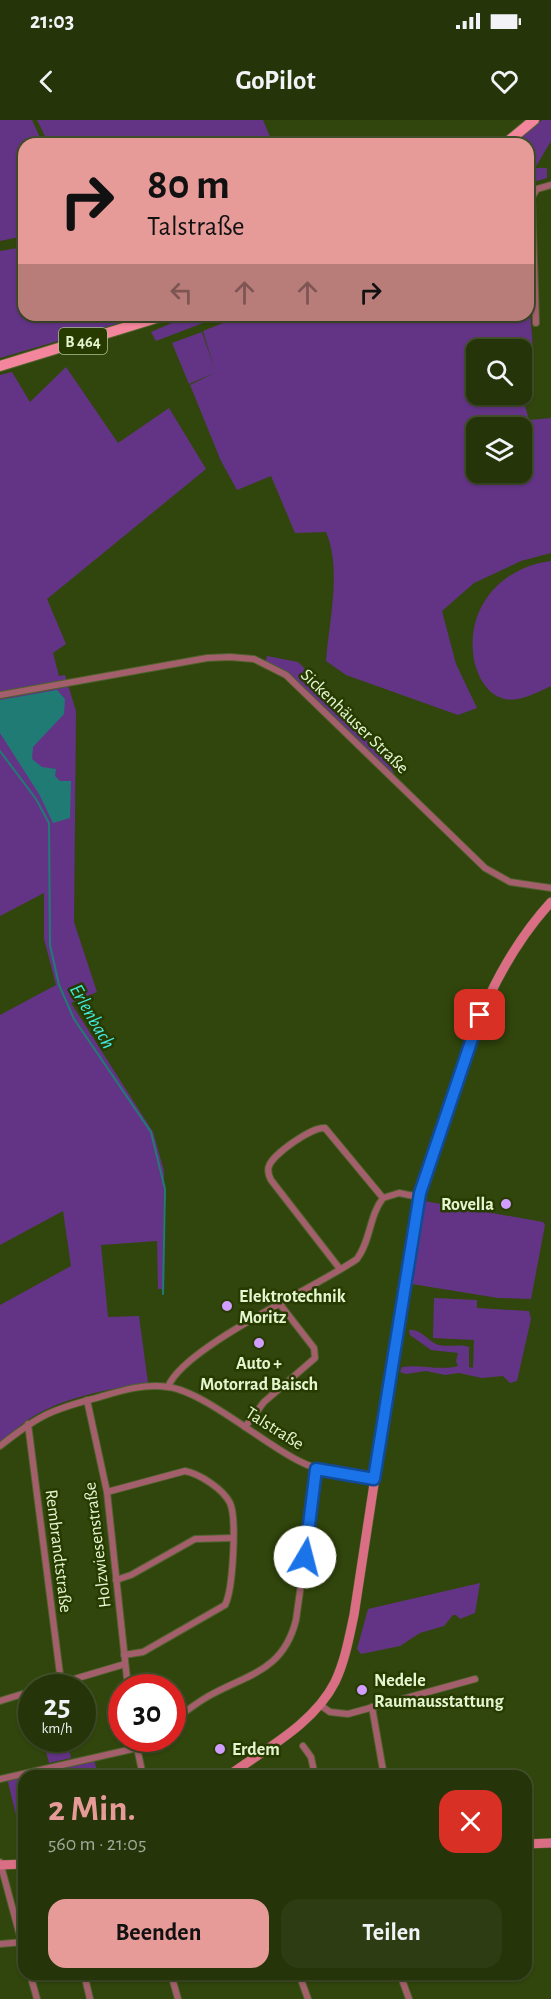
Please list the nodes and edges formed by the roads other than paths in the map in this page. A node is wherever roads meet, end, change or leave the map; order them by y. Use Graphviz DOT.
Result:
graph roads {
  1 [pos="534,120"];
  2 [pos="512,138"];
  3 [pos="551,185"];
  4 [pos="534,194"];
  5 [pos="534,260"];
  6 [pos="146,321"];
  7 [pos="536,323"];
  8 [pos="0,366"];
  9 [pos="0,695"];
  10 [pos="551,888"];
  11 [pos="551,902"];
  12 [pos="419,1197"];
  13 [pos="383,1198"];
  14 [pos="340,1269"];
  15 [pos="279,1303"];
  16 [pos="168,1387"];
  17 [pos="87,1400"];
  18 [pos="28,1424"];
  19 [pos="245,1427"];
  20 [pos="0,1446"];
  21 [pos="316,1469"];
  22 [pos="374,1479"];
  23 [pos="107,1492"];
  24 [pos="232,1538"];
  25 [pos="116,1580"];
  26 [pos="124,1655"];
  27 [pos="125,1664"];
  28 [pos="60,1674"];
  29 [pos="89,1674"];
  30 [pos="126,1674"];
  31 [pos="475,1679"];
  32 [pos="18,1695"];
  33 [pos="0,1701"];
  34 [pos="320,1704"];
  35 [pos="372,1707"];
  36 [pos="186,1711"];
  37 [pos="303,1746"];
  38 [pos="108,1750"];
  39 [pos="138,1752"];
  40 [pos="243,1765"];
  41 [pos="34,1770"];
  42 [pos="142,1770"];
  43 [pos="236,1770"];
  44 [pos="244,1770"];
  45 [pos="314,1770"];
  46 [pos="383,1770"];
  47 [pos="18,1774"];
  48 [pos="0,1779"];
  49 [pos="551,1843"];
  50 [pos="532,1844"];
  51 [pos="0,1864"];
  52 [pos="18,1864"];
  53 [pos="18,1925"];
  54 [pos="18,1942"];
  55 [pos="0,1944"];
  56 [pos="32,1980"];
  57 [pos="85,1980"];
  58 [pos="173,1980"];
  59 [pos="301,1980"];
  60 [pos="402,1980"];
  61 [pos="37,1999"];
  62 [pos="90,1999"];
  63 [pos="178,1999"];
  64 [pos="308,1999"];
  65 [pos="409,1999"];
  1 -- 2 [label="main road"];
  3 -- 4 [label="street"];
  5 -- 7 [label="street"];
  6 -- 8 [label="main road, B 464"];
  9 -- 10 [label="street, Sickenhäuser Straße"];
  11 -- 12 [label="street"];
  12 -- 13 [label="street"];
  12 -- 22 [label="street"];
  13 -- 14 [label="street"];
  13 -- 14 [label="street"];
  14 -- 15 [label="street"];
  15 -- 16 [label="street"];
  15 -- 19 [label="street"];
  16 -- 17 [label="street, Talstraße"];
  16 -- 19 [label="street, Talstraße"];
  17 -- 18 [label="street, Talstraße"];
  17 -- 23 [label="street, Holzwiesenstraße"];
  18 -- 20 [label="street, Talstraße"];
  18 -- 28 [label="street, Rembrandtstraße"];
  19 -- 21 [label="street, Talstraße"];
  21 -- 22 [label="street, Talstraße"];
  21 -- 36 [label="street"];
  22 -- 34 [label="street"];
  23 -- 24 [label="street"];
  23 -- 25 [label="street, Holzwiesenstraße"];
  24 -- 25 [label="street"];
  24 -- 26 [label="street"];
  25 -- 26 [label="street, Holzwiesenstraße"];
  26 -- 27 [label="street, Holzwiesenstraße"];
  27 -- 29 [label="street"];
  27 -- 30 [label="street, Holzwiesenstraße"];
  31 -- 35 [label="street"];
  32 -- 33 [label="street"];
  34 -- 35 [label="street"];
  34 -- 40 [label="street"];
  35 -- 46 [label="street"];
  37 -- 45 [label="street"];
  38 -- 41 [label="street"];
  39 -- 42 [label="street"];
  40 -- 43 [label="street"];
  40 -- 44 [label="street"];
  47 -- 48 [label="street"];
  49 -- 50 [label="street"];
  51 -- 52 [label="street"];
  51 -- 53 [label="street"];
  54 -- 55 [label="street"];
  56 -- 61 [label="street"];
  57 -- 62 [label="street"];
  58 -- 63 [label="street"];
  59 -- 64 [label="street"];
  60 -- 65 [label="street"];
}
